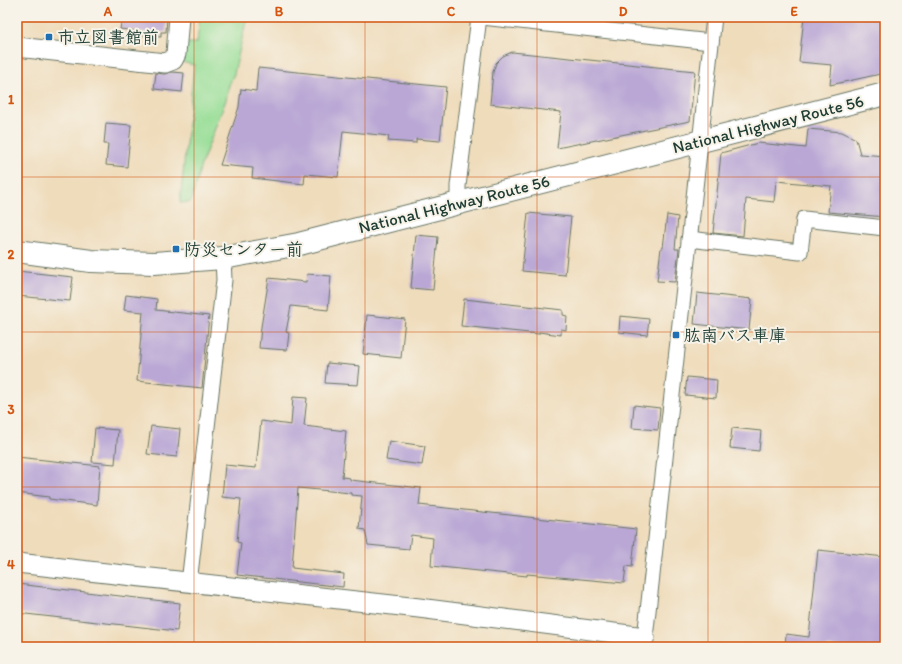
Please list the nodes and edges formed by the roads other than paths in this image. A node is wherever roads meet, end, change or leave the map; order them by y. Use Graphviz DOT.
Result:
graph roads {
  1 [pos="179,17"];
  2 [pos="479,17"];
  3 [pos="482,17"];
  4 [pos="714,17"];
  5 [pos="711,42"];
  6 [pos="17,47"];
  7 [pos="885,94"];
  8 [pos="700,141"];
  9 [pos="458,203"];
  10 [pos="885,228"];
  11 [pos="689,239"];
  12 [pos="17,251"];
  13 [pos="223,258"];
  14 [pos="17,563"];
  15 [pos="189,583"];
  16 [pos="645,642"];
  1 -- 6 [label="street"];
  2 -- 9 [label="street"];
  3 -- 5 [label="street"];
  4 -- 5 [label="street"];
  5 -- 8 [label="street"];
  7 -- 8 [label="highway, National Highway Route 56"];
  8 -- 9 [label="highway, National Highway Route 56"];
  8 -- 11 [label="street"];
  9 -- 13 [label="highway, National Highway Route 56"];
  10 -- 11 [label="street"];
  11 -- 16 [label="street"];
  12 -- 13 [label="highway, National Highway Route 56"];
  13 -- 15 [label="street"];
  14 -- 15 [label="street"];
  15 -- 16 [label="street"];
}
